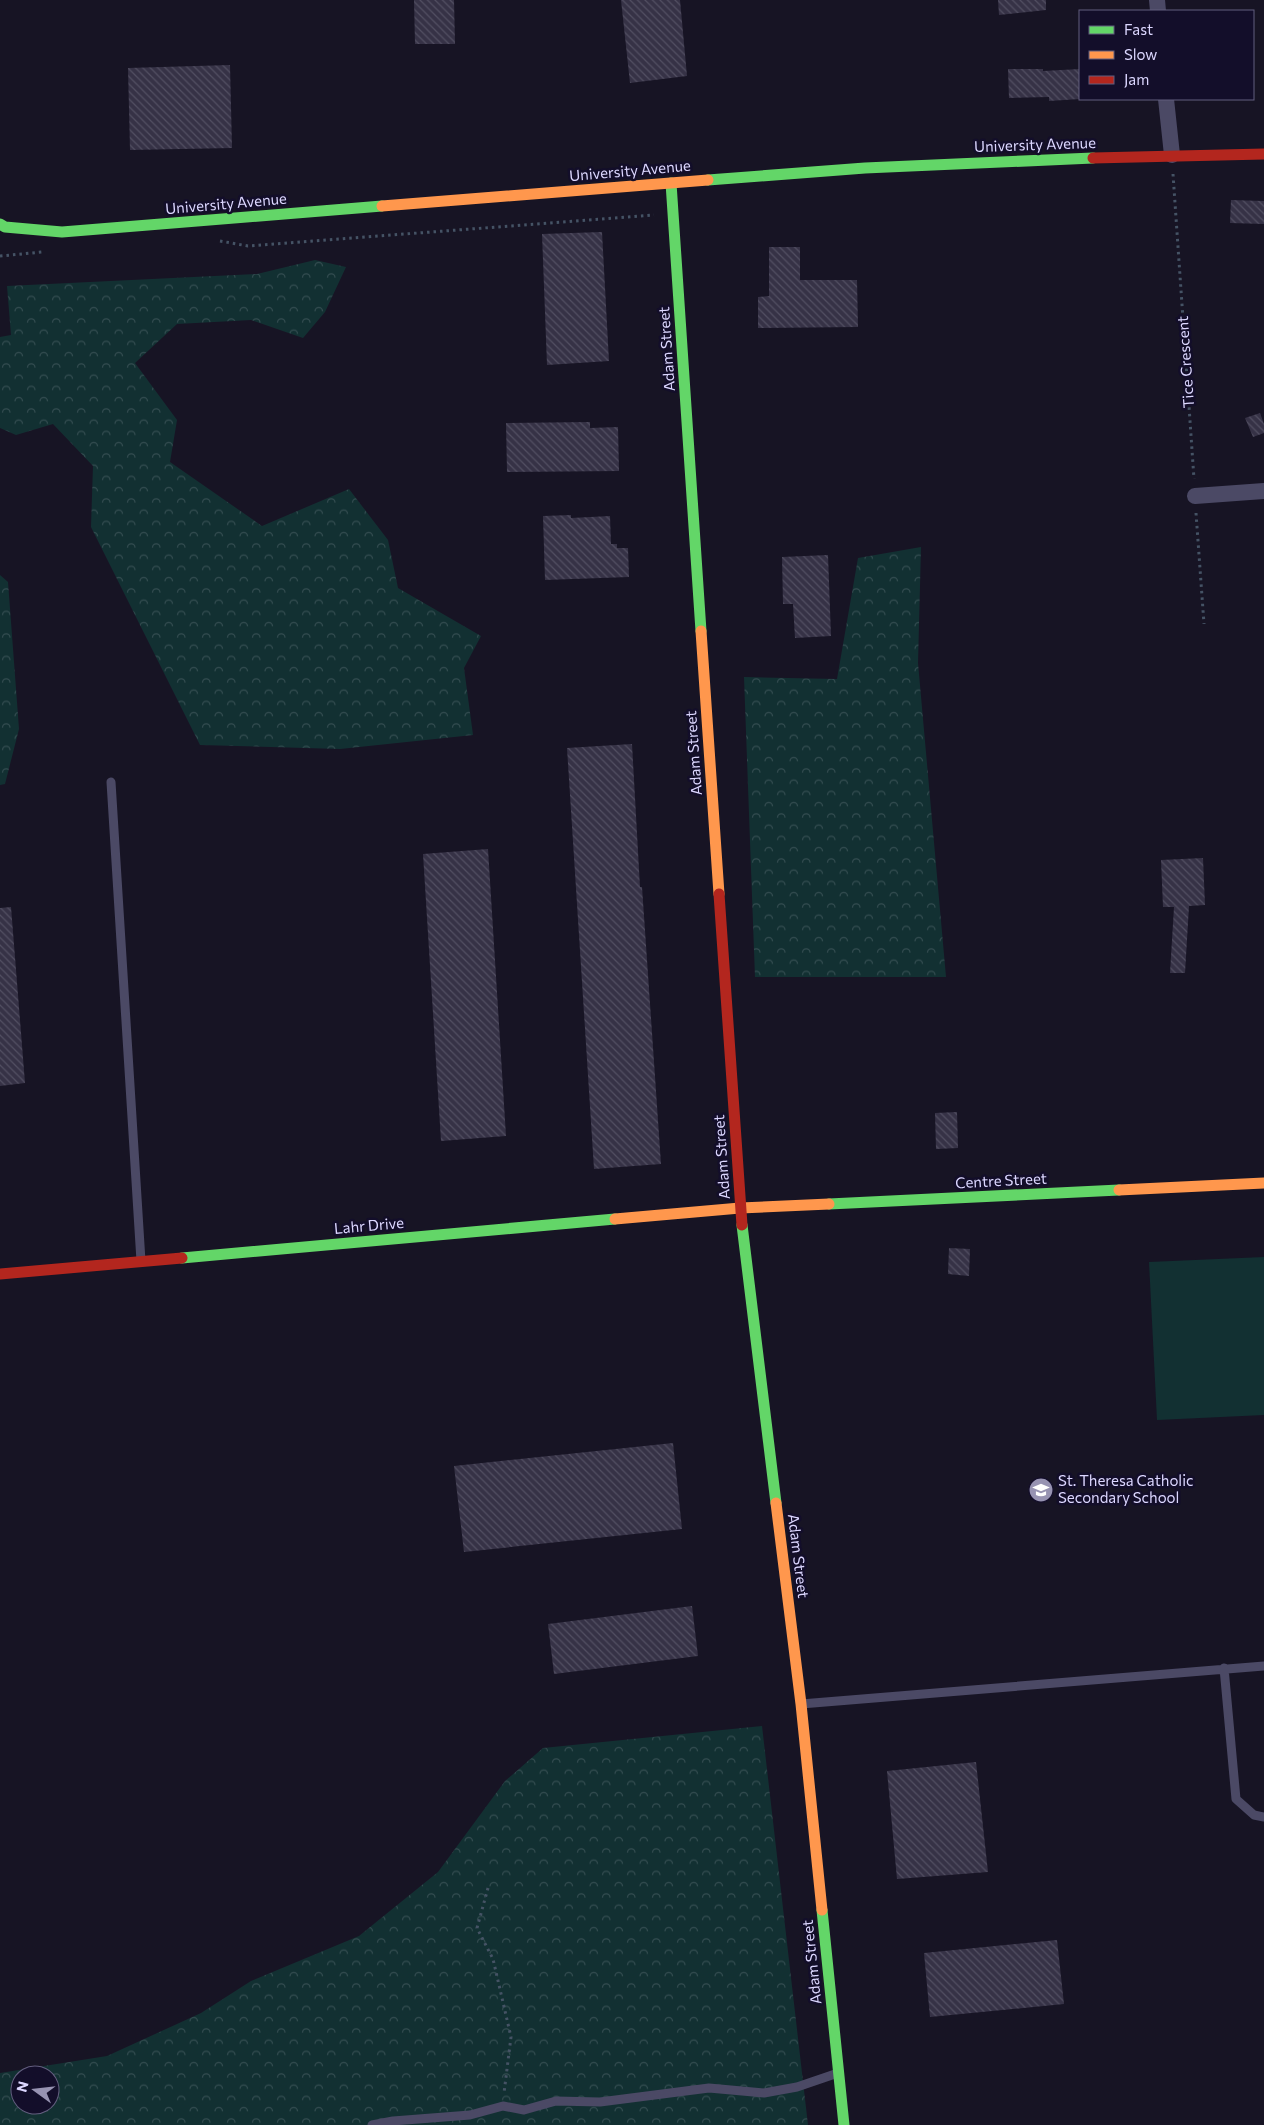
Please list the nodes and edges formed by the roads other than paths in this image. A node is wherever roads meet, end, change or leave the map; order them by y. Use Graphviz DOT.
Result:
graph roads {
  1 [pos="1166,100"];
  2 [pos="1264,154"];
  3 [pos="1172,155"];
  4 [pos="671,183"];
  5 [pos="0,224"];
  6 [pos="1264,491"];
  7 [pos="1195,496"];
  8 [pos="111,782"];
  9 [pos="1264,1183"];
  10 [pos="740,1208"];
  11 [pos="141,1261"];
  12 [pos="0,1274"];
  13 [pos="1264,1666"];
  14 [pos="1224,1668"];
  15 [pos="801,1704"];
  16 [pos="1264,1817"];
  17 [pos="838,2073"];
  18 [pos="372,2125"];
  19 [pos="844,2125"];
  1 -- 3 [label="street"];
  2 -- 3 [label="street, University Avenue"];
  3 -- 4 [label="street, University Avenue"];
  4 -- 5 [label="street, University Avenue"];
  4 -- 10 [label="street, Adam Street"];
  6 -- 7 [label="street"];
  8 -- 11 [label="lane"];
  9 -- 10 [label="street, Centre Street"];
  10 -- 11 [label="street, Lahr Drive"];
  10 -- 15 [label="street, Adam Street"];
  11 -- 12 [label="street, Lahr Drive"];
  13 -- 14 [label="lane"];
  14 -- 15 [label="lane"];
  14 -- 16 [label="lane"];
  15 -- 17 [label="street, Adam Street"];
  17 -- 18 [label="lane"];
  17 -- 19 [label="street, Adam Street"];
}
